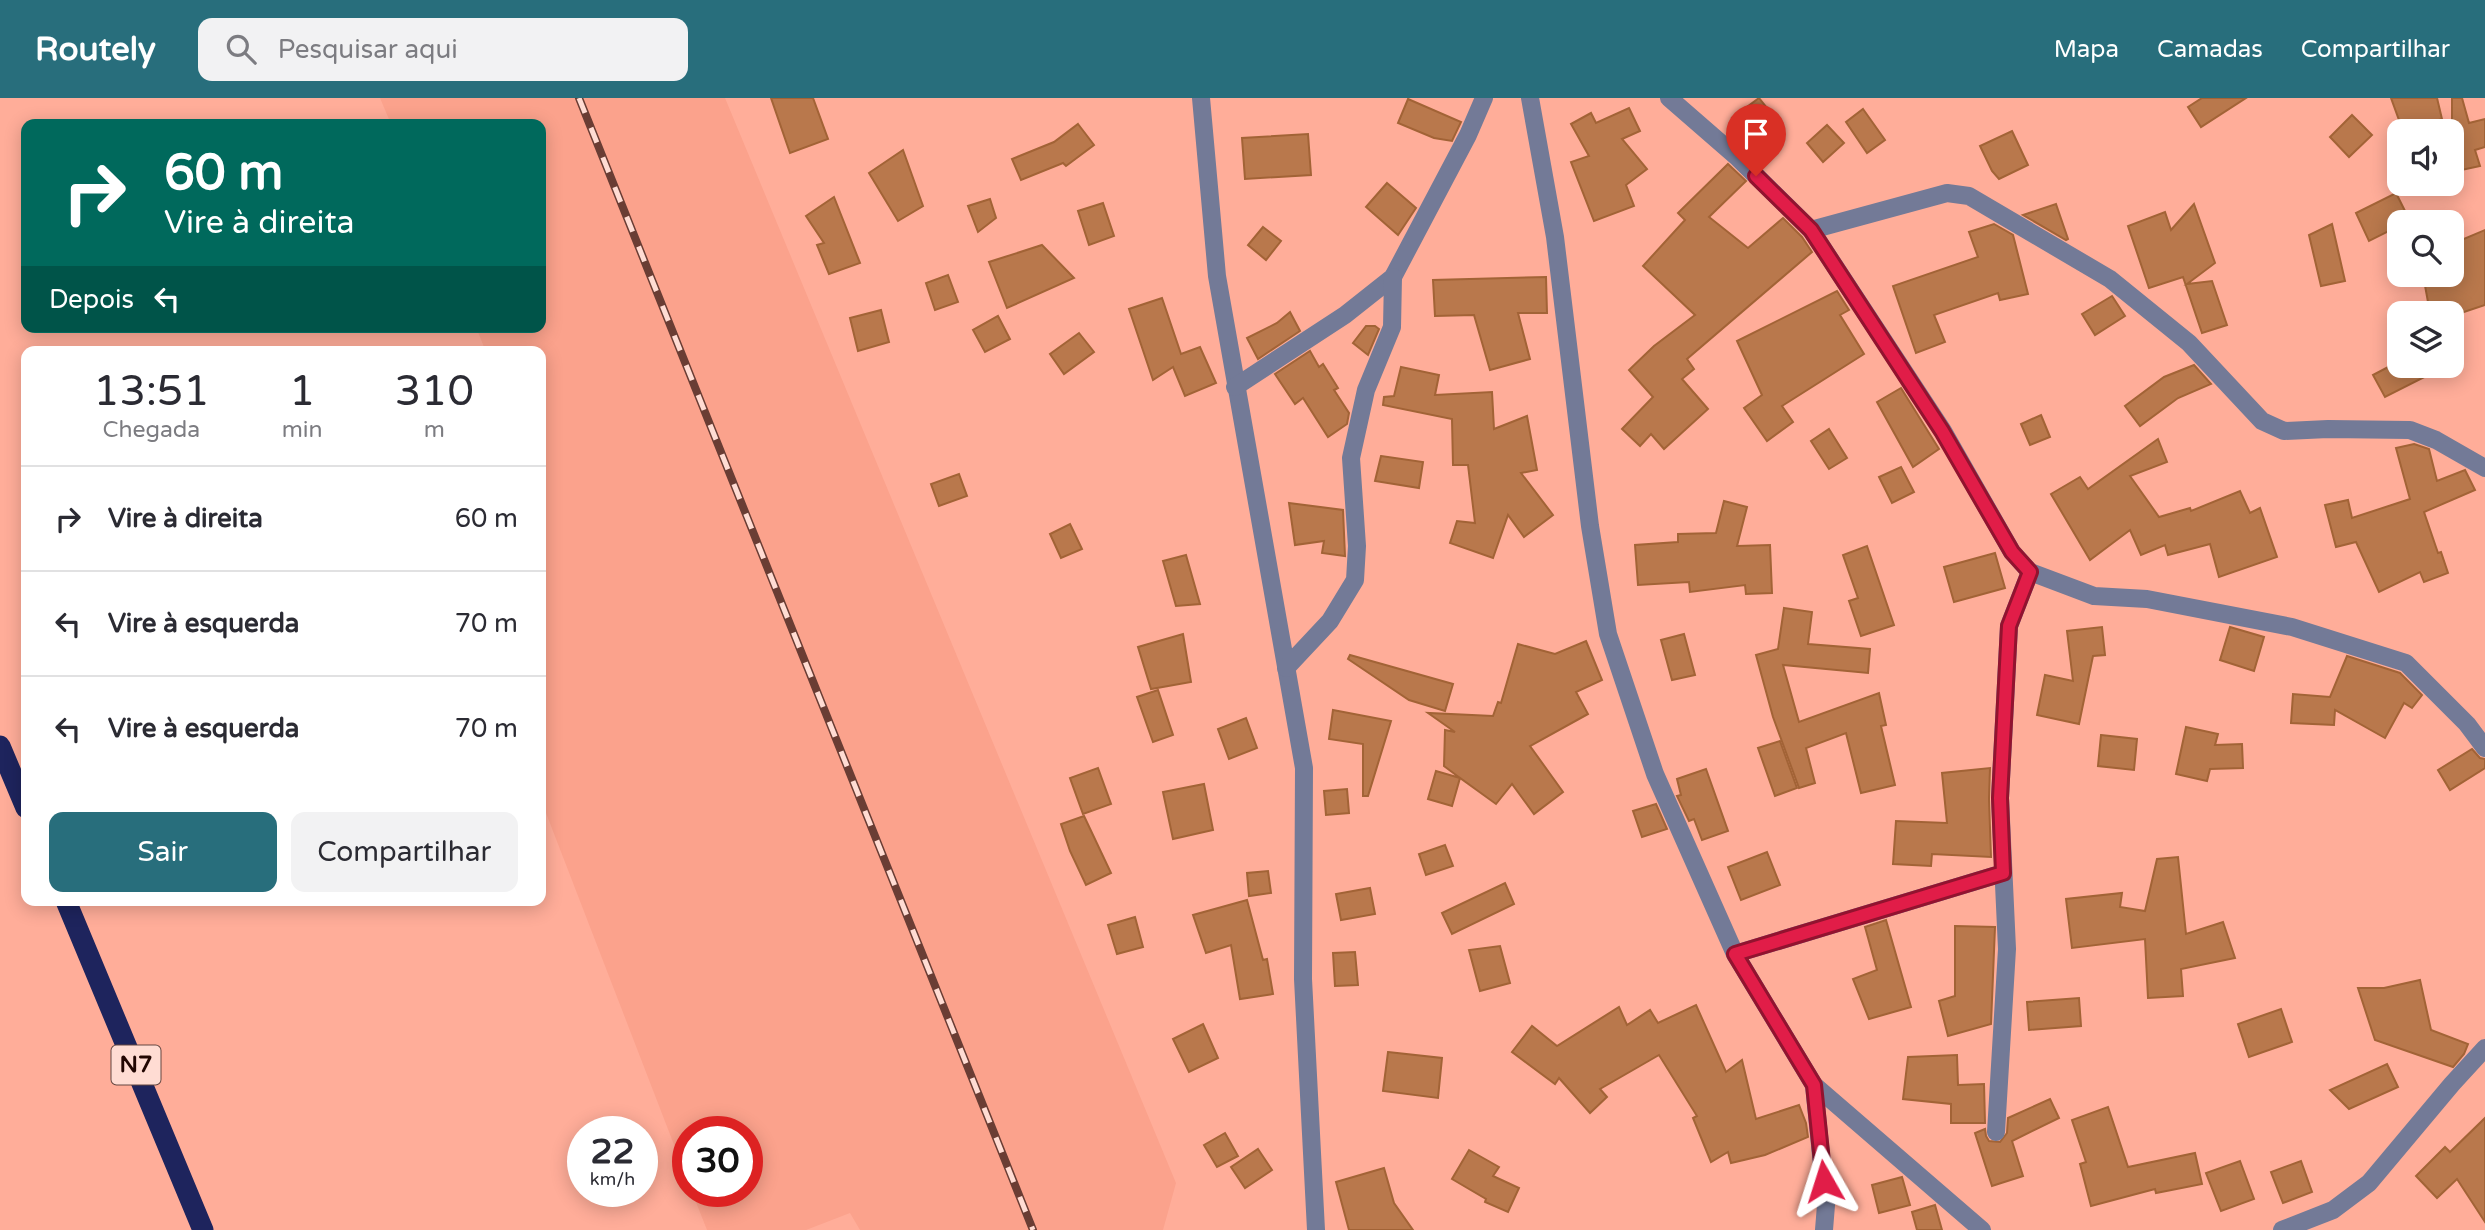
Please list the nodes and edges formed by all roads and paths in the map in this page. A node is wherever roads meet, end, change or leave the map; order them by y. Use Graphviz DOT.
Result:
graph roads {
  1 [pos="1201,98"];
  2 [pos="1484,98"];
  3 [pos="1530,98"];
  4 [pos="1669,98"];
  5 [pos="1811,230"];
  6 [pos="1393,276"];
  7 [pos="1236,387"];
  8 [pos="2485,468"];
  9 [pos="2030,572"];
  10 [pos="1286,668"];
  11 [pos="2485,748"];
  12 [pos="1,753"];
  13 [pos="21,797"];
  14 [pos="2003,873"];
  15 [pos="68,906"];
  16 [pos="1735,954"];
  17 [pos="2485,1048"];
  18 [pos="1814,1085"];
  19 [pos="1996,1132"];
  20 [pos="203,1230"];
  21 [pos="1316,1230"];
  22 [pos="1824,1230"];
  23 [pos="1982,1230"];
  24 [pos="2282,1230"];
  1 -- 7 [label="street"];
  2 -- 6 [label="street"];
  3 -- 16 [label="street"];
  4 -- 5 [label="street"];
  5 -- 8 [label="street"];
  5 -- 9 [label="street"];
  6 -- 7 [label="street"];
  6 -- 10 [label="street"];
  7 -- 10 [label="street"];
  9 -- 11 [label="street"];
  9 -- 14 [label="street"];
  10 -- 21 [label="street"];
  12 -- 13 [label="highway"];
  14 -- 16 [label="street"];
  14 -- 19 [label="street"];
  15 -- 20 [label="highway, N7"];
  16 -- 18 [label="street"];
  17 -- 24 [label="street"];
  18 -- 22 [label="street"];
  18 -- 23 [label="street"];
}
